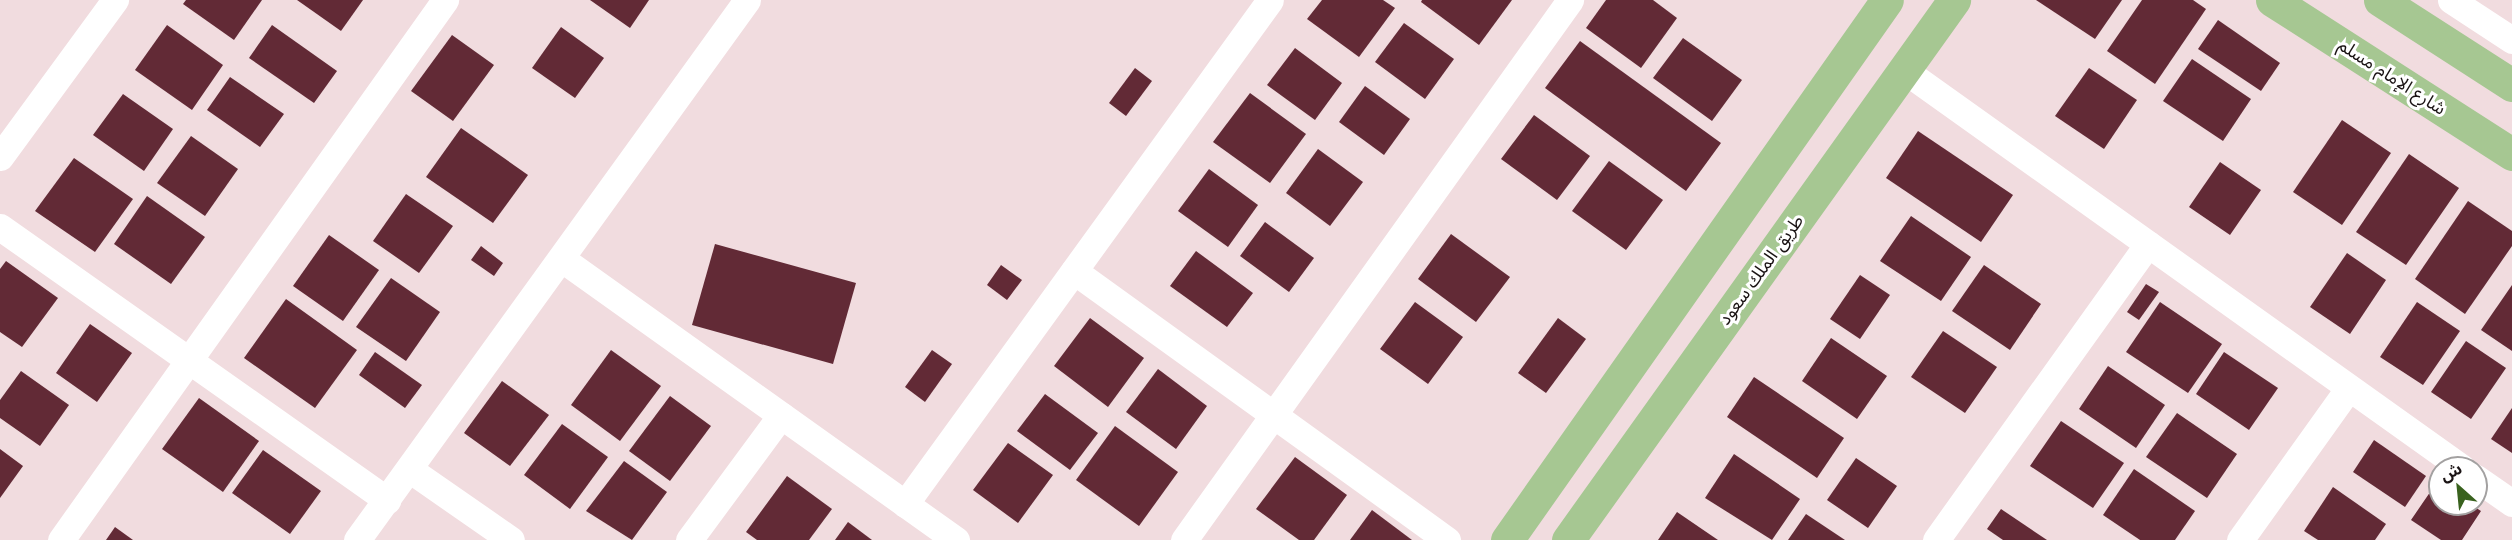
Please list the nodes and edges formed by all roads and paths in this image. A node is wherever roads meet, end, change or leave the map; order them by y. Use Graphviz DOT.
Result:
graph roads {
  1 [pos="115,0"];
  2 [pos="445,0"];
  3 [pos="747,0"];
  4 [pos="1270,0"];
  5 [pos="1570,0"];
  6 [pos="1887,0"];
  7 [pos="1954,0"];
  8 [pos="2272,0"];
  9 [pos="2380,0"];
  10 [pos="2451,0"];
  11 [pos="2512,40"];
  12 [pos="1904,70"];
  13 [pos="2512,85"];
  14 [pos="2512,154"];
  15 [pos="0,157"];
  16 [pos="0,227"];
  17 [pos="2148,244"];
  18 [pos="562,259"];
  19 [pos="1074,271"];
  20 [pos="187,361"];
  21 [pos="2349,388"];
  22 [pos="781,415"];
  23 [pos="1273,415"];
  24 [pos="2445,456"];
  25 [pos="409,469"];
  26 [pos="2488,486"];
  27 [pos="387,500"];
  28 [pos="2512,503"];
  29 [pos="905,504"];
  30 [pos="61,540"];
  31 [pos="357,540"];
  32 [pos="511,540"];
  33 [pos="689,540"];
  34 [pos="956,540"];
  35 [pos="1184,540"];
  36 [pos="1447,540"];
  37 [pos="1507,540"];
  38 [pos="1568,540"];
  39 [pos="1936,540"];
  40 [pos="2240,540"];
  1 -- 15 [label="street"];
  2 -- 20 [label="street"];
  3 -- 18 [label="street"];
  4 -- 19 [label="street"];
  5 -- 23 [label="street"];
  6 -- 37 [label="main road"];
  7 -- 12 [label="main road, طريق الملك سعود"];
  8 -- 14 [label="main road, شارع الإمام مسلم"];
  9 -- 13 [label="main road"];
  10 -- 11 [label="street"];
  12 -- 17 [label="street"];
  12 -- 38 [label="main road, طريق الملك سعود"];
  16 -- 20 [label="street"];
  17 -- 21 [label="street"];
  17 -- 39 [label="street"];
  18 -- 22 [label="street"];
  18 -- 25 [label="street"];
  19 -- 23 [label="street"];
  19 -- 29 [label="street"];
  20 -- 27 [label="street"];
  20 -- 30 [label="street"];
  21 -- 24 [label="street"];
  21 -- 40 [label="street"];
  22 -- 29 [label="street"];
  22 -- 33 [label="street"];
  23 -- 35 [label="street"];
  23 -- 36 [label="street"];
  25 -- 27 [label="street"];
  25 -- 32 [label="street"];
  26 -- 28 [label="street"];
  27 -- 31 [label="street"];
  29 -- 34 [label="street"];
}
